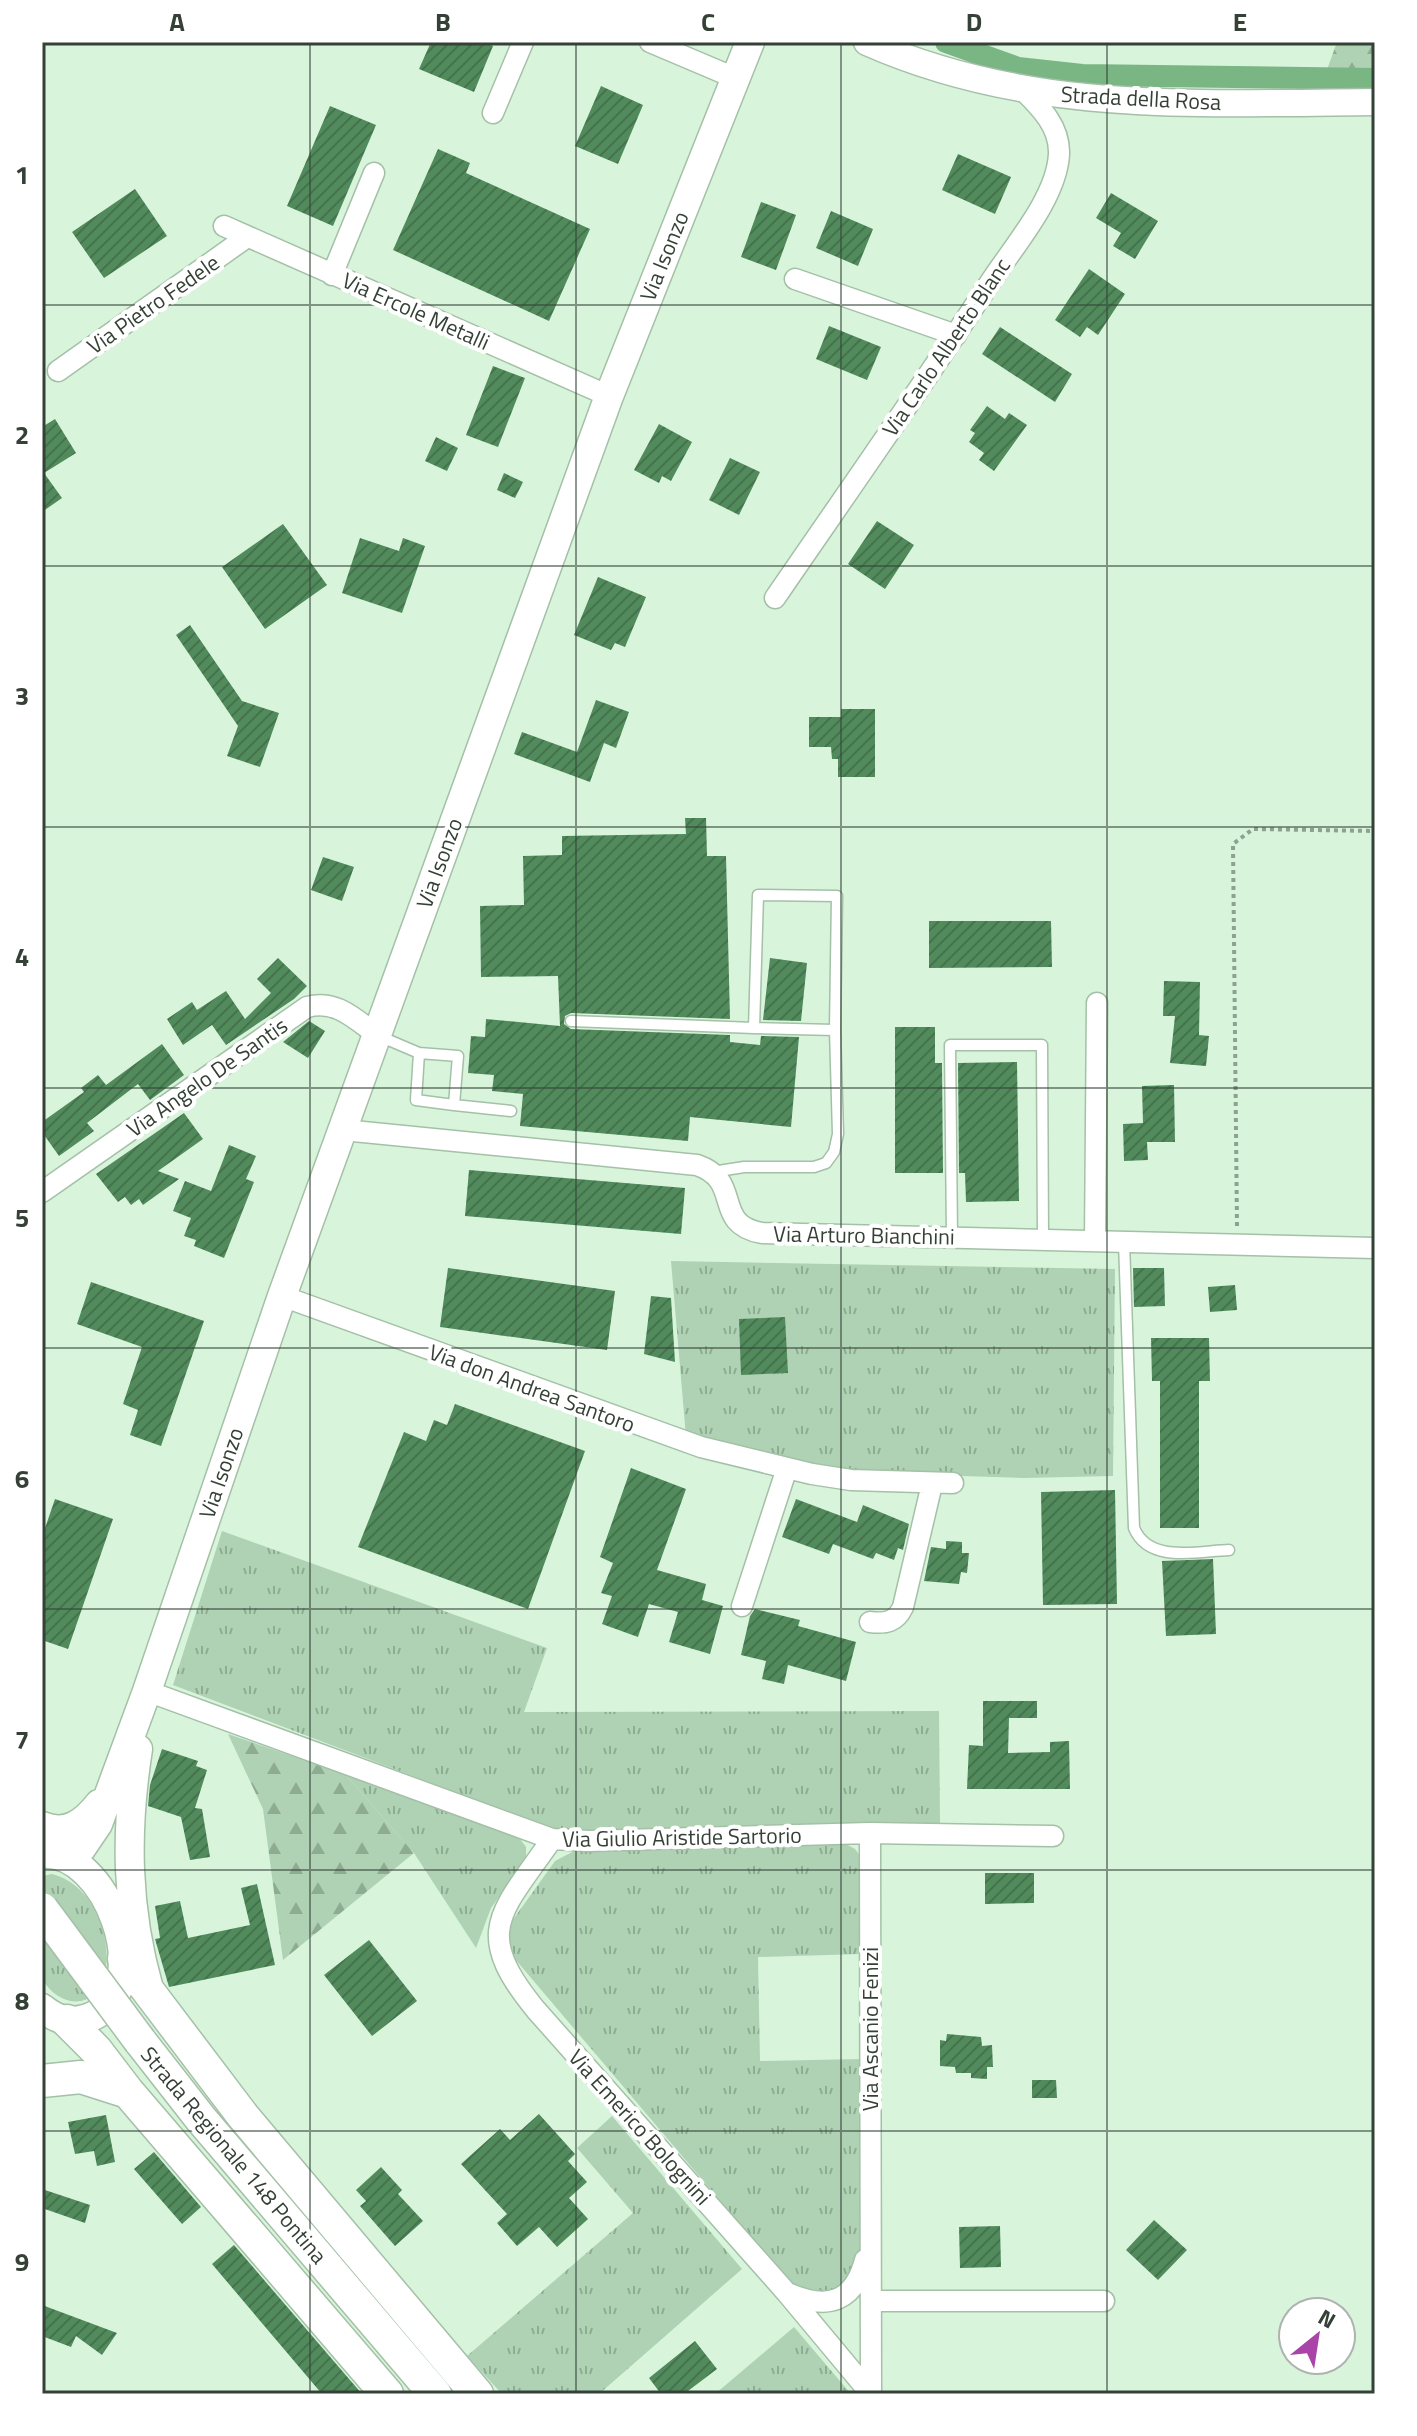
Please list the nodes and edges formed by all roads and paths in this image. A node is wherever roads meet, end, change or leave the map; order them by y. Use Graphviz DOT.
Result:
graph roads {
  1 [pos="523,42"];
  2 [pos="650,42"];
  3 [pos="750,42"];
  4 [pos="867,42"];
  5 [pos="735,78"];
  6 [pos="1021,88"];
  7 [pos="1375,102"];
  8 [pos="493,113"];
  9 [pos="374,173"];
  10 [pos="224,226"];
  11 [pos="247,237"];
  12 [pos="332,275"];
  13 [pos="795,279"];
  14 [pos="956,335"];
  15 [pos="58,371"];
  16 [pos="609,396"];
  17 [pos="775,598"];
  18 [pos="1375,831"];
  19 [pos="1097,1003"];
  20 [pos="571,1021"];
  21 [pos="754,1028"];
  22 [pos="835,1030"];
  23 [pos="377,1035"];
  24 [pos="419,1053"];
  25 [pos="454,1105"];
  26 [pos="511,1111"];
  27 [pos="343,1130"];
  28 [pos="712,1172"];
  29 [pos="42,1192"];
  30 [pos="952,1237"];
  31 [pos="1043,1240"];
  32 [pos="1095,1241"];
  33 [pos="1124,1242"];
  34 [pos="1237,1245"];
  35 [pos="1375,1248"];
  36 [pos="282,1296"];
  37 [pos="787,1468"];
  38 [pos="1229,1550"];
  39 [pos="742,1606"];
  40 [pos="870,1622"];
  41 [pos="147,1691"];
  42 [pos="118,1798"];
  43 [pos="870,1833"];
  44 [pos="1053,1836"];
  45 [pos="552,1839"];
  46 [pos="48,1847"];
  47 [pos="104,1896"];
  48 [pos="42,1909"];
  49 [pos="124,1959"];
  50 [pos="150,1993"];
  51 [pos="50,2021"];
  52 [pos="42,2081"];
  53 [pos="128,2092"];
  54 [pos="871,2226"];
  55 [pos="786,2292"];
  56 [pos="871,2301"];
  57 [pos="1104,2301"];
  58 [pos="387,2394"];
  59 [pos="435,2394"];
  60 [pos="477,2394"];
  61 [pos="871,2394"];
  1 -- 8 [label="street"];
  2 -- 5 [label="street"];
  3 -- 5 [label="main road, Via Isonzo"];
  4 -- 6 [label="street, Strada della Rosa"];
  5 -- 16 [label="main road, Via Isonzo"];
  6 -- 7 [label="street, Strada della Rosa"];
  6 -- 14 [label="street, Via Carlo Alberto Blanc"];
  9 -- 12 [label="street"];
  10 -- 11 [label="street, Via Ercole Metalli"];
  11 -- 12 [label="street, Via Ercole Metalli"];
  11 -- 15 [label="street, Via Pietro Fedele"];
  12 -- 16 [label="street, Via Ercole Metalli"];
  13 -- 14 [label="street"];
  14 -- 17 [label="street, Via Carlo Alberto Blanc"];
  16 -- 23 [label="main road, Via Isonzo"];
  18 -- 34 [label="path"];
  19 -- 32 [label="street"];
  20 -- 21 [label="lane"];
  21 -- 22 [label="lane"];
  21 -- 22 [label="lane"];
  22 -- 28 [label="lane"];
  23 -- 24 [label="lane"];
  23 -- 27 [label="main road, Via Isonzo"];
  23 -- 29 [label="street, Via Angelo De Santis"];
  24 -- 25 [label="lane"];
  24 -- 25 [label="lane"];
  25 -- 26 [label="lane"];
  27 -- 28 [label="street"];
  27 -- 36 [label="main road, Via Isonzo"];
  28 -- 30 [label="street, Via Arturo Bianchini"];
  30 -- 31 [label="street, Via Arturo Bianchini"];
  30 -- 31 [label="lane"];
  31 -- 32 [label="street, Via Arturo Bianchini"];
  32 -- 33 [label="street, Via Arturo Bianchini"];
  33 -- 34 [label="street, Via Arturo Bianchini"];
  33 -- 38 [label="lane"];
  34 -- 35 [label="street, Via Arturo Bianchini"];
  36 -- 37 [label="street, Via don Andrea Santoro"];
  36 -- 41 [label="main road, Via Isonzo"];
  37 -- 39 [label="street"];
  37 -- 40 [label="street, Via don Andrea Santoro"];
  41 -- 42 [label="main road, Via Isonzo"];
  41 -- 45 [label="street, Via Giulio Aristide Sartorio"];
  42 -- 46 [label="main road"];
  42 -- 46 [label="main road"];
  42 -- 47 [label="main road"];
  42 -- 50 [label="main road"];
  43 -- 44 [label="street, Via Giulio Aristide Sartorio"];
  43 -- 45 [label="street, Via Giulio Aristide Sartorio"];
  43 -- 54 [label="street, Via Ascanio Fenizi"];
  45 -- 55 [label="street, Via Emerico Bolognini"];
  46 -- 47 [label="main road"];
  47 -- 49 [label="main road"];
  48 -- 59 [label="main road, Strada Regionale 148 Pontina, bridge"];
  49 -- 50 [label="main road"];
  49 -- 51 [label="main road"];
  50 -- 60 [label="main road"];
  51 -- 53 [label="main road"];
  52 -- 53 [label="main road"];
  53 -- 58 [label="main road"];
  54 -- 55 [label="street, Via Ascanio Fenizi"];
  54 -- 56 [label="street, Via Ascanio Fenizi"];
  55 -- 61 [label="street, Via Emerico Bolognini"];
  56 -- 57 [label="street"];
  56 -- 61 [label="street, Via Ascanio Fenizi"];
}
